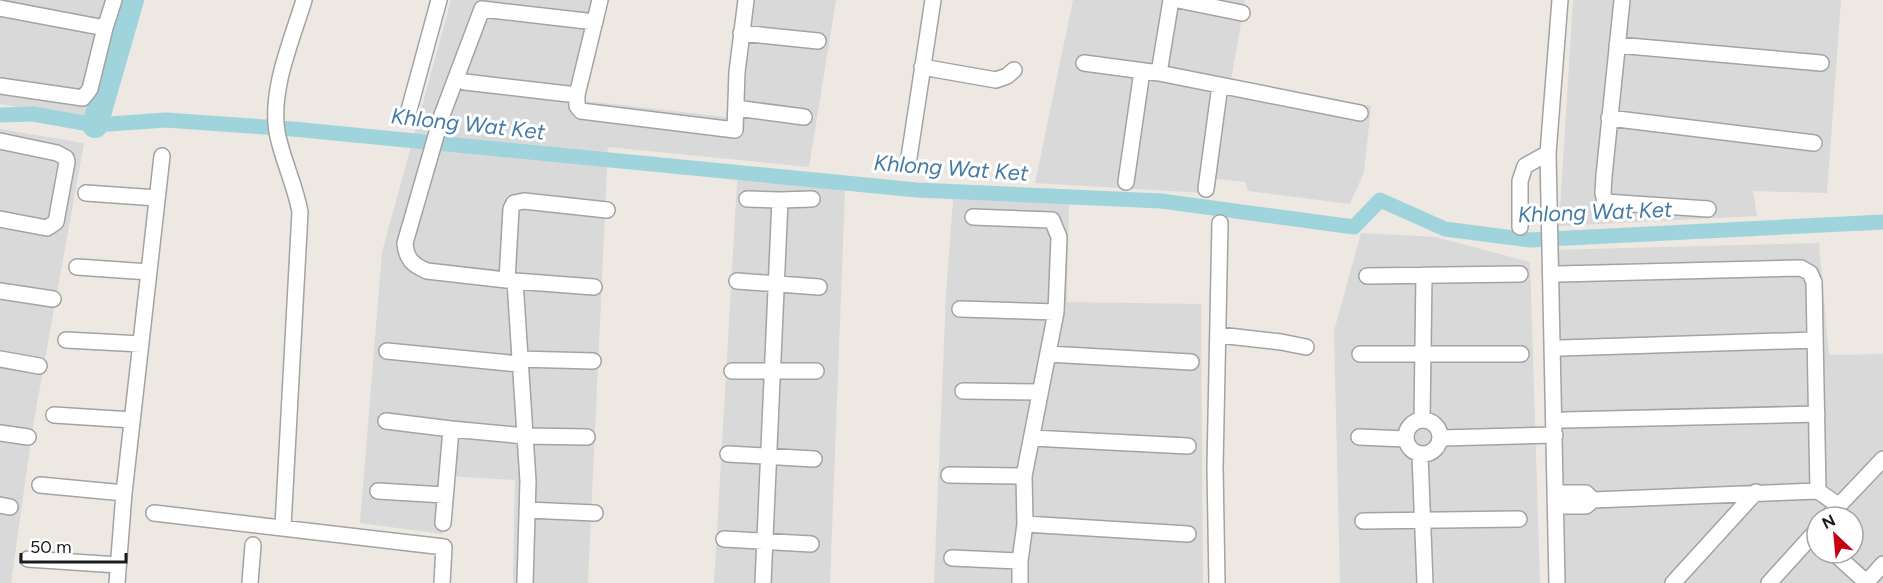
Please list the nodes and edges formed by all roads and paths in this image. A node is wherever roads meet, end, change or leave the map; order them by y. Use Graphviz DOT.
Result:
graph roads {
  1 [pos="114,0"];
  2 [pos="304,0"];
  3 [pos="439,0"];
  4 [pos="600,0"];
  5 [pos="746,0"];
  6 [pos="933,0"];
  7 [pos="1170,0"];
  8 [pos="1178,0"];
  9 [pos="1560,0"];
  10 [pos="1622,0"];
  11 [pos="0,8"];
  12 [pos="1242,13"];
  13 [pos="596,22"];
  14 [pos="105,28"];
  15 [pos="741,33"];
  16 [pos="818,41"];
  17 [pos="1617,45"];
  18 [pos="1084,63"];
  19 [pos="1821,63"];
  20 [pos="922,67"];
  21 [pos="1014,70"];
  22 [pos="1142,71"];
  23 [pos="1159,74"];
  24 [pos="465,82"];
  25 [pos="1220,85"];
  26 [pos="0,86"];
  27 [pos="577,95"];
  28 [pos="736,108"];
  29 [pos="409,110"];
  30 [pos="1360,113"];
  31 [pos="804,117"];
  32 [pos="1609,118"];
  33 [pos="0,141"];
  34 [pos="1814,143"];
  35 [pos="1548,153"];
  36 [pos="162,156"];
  37 [pos="908,164"];
  38 [pos="1126,182"];
  39 [pos="1206,189"];
  40 [pos="86,193"];
  41 [pos="157,198"];
  42 [pos="747,199"];
  43 [pos="812,199"];
  44 [pos="780,200"];
  45 [pos="1708,209"];
  46 [pos="607,210"];
  47 [pos="973,217"];
  48 [pos="0,219"];
  49 [pos="1220,223"];
  50 [pos="1520,227"];
  51 [pos="77,267"];
  52 [pos="1555,268"];
  53 [pos="149,272"];
  54 [pos="1520,274"];
  55 [pos="1424,275"];
  56 [pos="1367,276"];
  57 [pos="511,281"];
  58 [pos="736,281"];
  59 [pos="777,285"];
  60 [pos="594,287"];
  61 [pos="819,287"];
  62 [pos="0,291"];
  63 [pos="53,299"];
  64 [pos="960,309"];
  65 [pos="1056,312"];
  66 [pos="1219,335"];
  67 [pos="66,340"];
  68 [pos="1815,340"];
  69 [pos="141,344"];
  70 [pos="1306,348"];
  71 [pos="1561,348"];
  72 [pos="387,351"];
  73 [pos="1423,352"];
  74 [pos="1048,354"];
  75 [pos="1360,354"];
  76 [pos="1521,354"];
  77 [pos="0,360"];
  78 [pos="519,361"];
  79 [pos="593,361"];
  80 [pos="1191,362"];
  81 [pos="39,366"];
  82 [pos="732,371"];
  83 [pos="816,371"];
  84 [pos="773,373"];
  85 [pos="963,391"];
  86 [pos="1039,392"];
  87 [pos="1817,414"];
  88 [pos="54,415"];
  89 [pos="1422,419"];
  90 [pos="132,420"];
  91 [pos="1564,420"];
  92 [pos="386,421"];
  93 [pos="451,429"];
  94 [pos="0,433"];
  95 [pos="1555,435"];
  96 [pos="525,436"];
  97 [pos="28,437"];
  98 [pos="586,437"];
  99 [pos="1359,437"];
  100 [pos="1032,438"];
  101 [pos="1441,438"];
  102 [pos="1405,439"];
  103 [pos="1188,446"];
  104 [pos="728,454"];
  105 [pos="1420,455"];
  106 [pos="770,456"];
  107 [pos="814,459"];
  108 [pos="1883,459"];
  109 [pos="949,475"];
  110 [pos="1024,476"];
  111 [pos="40,484"];
  112 [pos="378,491"];
  113 [pos="1818,491"];
  114 [pos="1756,492"];
  115 [pos="124,493"];
  116 [pos="444,495"];
  117 [pos="1556,499"];
  118 [pos="1828,505"];
  119 [pos="1839,505"];
  120 [pos="527,510"];
  121 [pos="154,513"];
  122 [pos="595,513"];
  123 [pos="1422,519"];
  124 [pos="1519,519"];
  125 [pos="1363,521"];
  126 [pos="443,523"];
  127 [pos="1025,524"];
  128 [pos="283,526"];
  129 [pos="1188,534"];
  130 [pos="723,538"];
  131 [pos="765,541"];
  132 [pos="811,544"];
  133 [pos="253,545"];
  134 [pos="1805,545"];
  135 [pos="952,558"];
  136 [pos="28,559"];
  137 [pos="1020,561"];
  138 [pos="1883,564"];
  139 [pos="1847,565"];
  140 [pos="118,566"];
  141 [pos="117,583"];
  142 [pos="250,583"];
  143 [pos="442,583"];
  144 [pos="525,583"];
  145 [pos="763,583"];
  146 [pos="1020,583"];
  147 [pos="1217,583"];
  148 [pos="1425,583"];
  149 [pos="1557,583"];
  150 [pos="1673,583"];
  151 [pos="1769,583"];
  152 [pos="1866,583"];
  1 -- 14 [label="street"];
  2 -- 128 [label="street"];
  3 -- 29 [label="street"];
  4 -- 13 [label="street"];
  5 -- 15 [label="street"];
  6 -- 20 [label="street"];
  7 -- 23 [label="street"];
  8 -- 12 [label="street"];
  9 -- 35 [label="street"];
  10 -- 17 [label="street"];
  11 -- 14 [label="street"];
  13 -- 27 [label="street"];
  13 -- 57 [label="street"];
  14 -- 26 [label="street"];
  15 -- 16 [label="street"];
  15 -- 28 [label="street"];
  17 -- 19 [label="street"];
  17 -- 32 [label="street"];
  18 -- 22 [label="street"];
  20 -- 21 [label="street"];
  20 -- 37 [label="street"];
  22 -- 23 [label="street"];
  22 -- 38 [label="street"];
  23 -- 25 [label="street"];
  24 -- 27 [label="street"];
  25 -- 30 [label="street"];
  25 -- 39 [label="street"];
  27 -- 28 [label="street"];
  28 -- 31 [label="street"];
  32 -- 34 [label="street"];
  32 -- 45 [label="street"];
  33 -- 48 [label="street"];
  35 -- 50 [label="street"];
  35 -- 52 [label="street"];
  36 -- 41 [label="street"];
  40 -- 41 [label="street"];
  41 -- 53 [label="street"];
  42 -- 44 [label="street"];
  43 -- 44 [label="street"];
  44 -- 59 [label="street"];
  46 -- 57 [label="street"];
  47 -- 65 [label="street"];
  49 -- 66 [label="street"];
  51 -- 53 [label="street"];
  52 -- 68 [label="street"];
  52 -- 95 [label="street"];
  53 -- 69 [label="street"];
  54 -- 55 [label="street"];
  55 -- 56 [label="street"];
  55 -- 73 [label="street"];
  57 -- 60 [label="street"];
  57 -- 78 [label="street"];
  58 -- 59 [label="street"];
  59 -- 61 [label="street"];
  59 -- 84 [label="street"];
  62 -- 63 [label="street"];
  64 -- 65 [label="street"];
  65 -- 74 [label="street"];
  66 -- 70 [label="street"];
  66 -- 147 [label="street"];
  67 -- 69 [label="street"];
  68 -- 71 [label="street"];
  68 -- 87 [label="street"];
  69 -- 90 [label="street"];
  72 -- 78 [label="street"];
  73 -- 75 [label="street"];
  73 -- 76 [label="street"];
  73 -- 89 [label="street"];
  74 -- 80 [label="street"];
  74 -- 86 [label="street"];
  77 -- 81 [label="street"];
  78 -- 79 [label="street"];
  78 -- 96 [label="street"];
  82 -- 84 [label="street"];
  83 -- 84 [label="street"];
  84 -- 106 [label="street"];
  85 -- 86 [label="street"];
  86 -- 100 [label="street"];
  87 -- 91 [label="street"];
  87 -- 113 [label="street"];
  88 -- 90 [label="street"];
  89 -- 101 [label="street"];
  89 -- 102 [label="street"];
  90 -- 115 [label="street"];
  92 -- 93 [label="street"];
  93 -- 96 [label="street"];
  93 -- 116 [label="street"];
  94 -- 97 [label="street"];
  95 -- 101 [label="street"];
  95 -- 117 [label="street"];
  96 -- 98 [label="street"];
  96 -- 120 [label="street"];
  99 -- 102 [label="street"];
  100 -- 103 [label="street"];
  100 -- 110 [label="street"];
  101 -- 105 [label="street"];
  102 -- 105 [label="street"];
  104 -- 106 [label="street"];
  105 -- 123 [label="street"];
  106 -- 107 [label="street"];
  106 -- 131 [label="street"];
  108 -- 119 [label="street"];
  109 -- 110 [label="street"];
  110 -- 127 [label="street"];
  111 -- 115 [label="street"];
  112 -- 116 [label="street"];
  113 -- 114 [label="street"];
  113 -- 118 [label="street"];
  114 -- 117 [label="street"];
  114 -- 150 [label="street"];
  115 -- 140 [label="street"];
  116 -- 126 [label="street"];
  117 -- 149 [label="street"];
  120 -- 122 [label="street"];
  120 -- 144 [label="street"];
  121 -- 128 [label="street"];
  123 -- 124 [label="street"];
  123 -- 125 [label="street"];
  123 -- 148 [label="street"];
  127 -- 129 [label="street"];
  127 -- 137 [label="street"];
  128 -- 143 [label="street"];
  130 -- 131 [label="street"];
  131 -- 132 [label="street"];
  131 -- 145 [label="street"];
  133 -- 142 [label="street"];
  134 -- 151 [label="street"];
  135 -- 137 [label="street"];
  136 -- 140 [label="street"];
  137 -- 146 [label="street"];
  138 -- 152 [label="street"];
  139 -- 152 [label="street"];
  140 -- 141 [label="street"];
}
